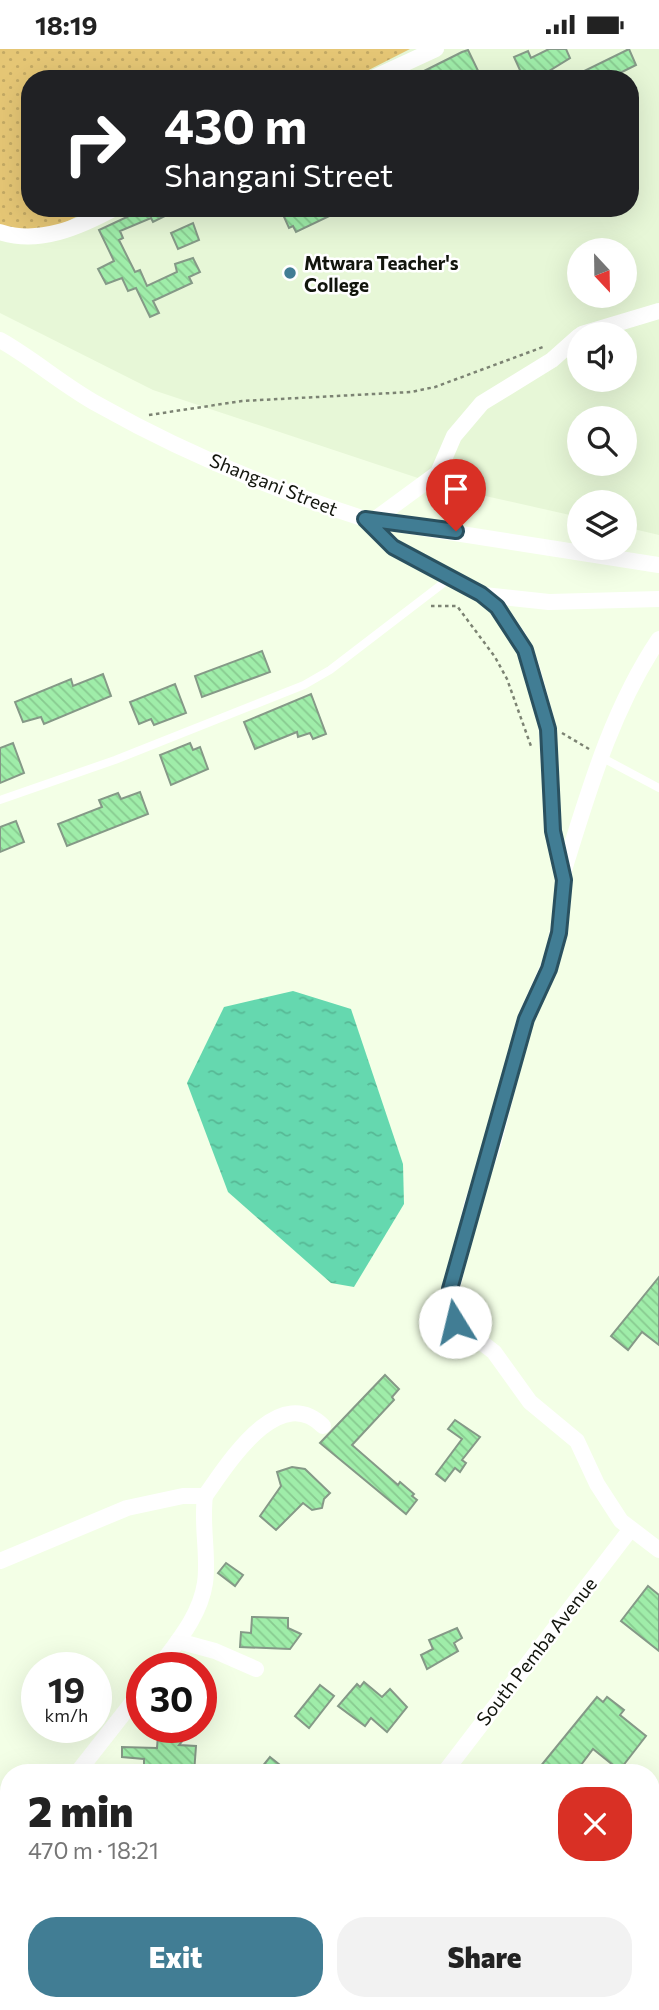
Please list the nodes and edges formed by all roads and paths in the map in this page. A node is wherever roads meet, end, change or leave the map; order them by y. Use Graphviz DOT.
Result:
graph roads {
  1 [pos="436,49"];
  2 [pos="390,70"];
  3 [pos="94,217"];
  4 [pos="0,232"];
  5 [pos="659,311"];
  6 [pos="623,322"];
  7 [pos="0,339"];
  8 [pos="547,345"];
  9 [pos="567,348"];
  10 [pos="127,420"];
  11 [pos="370,519"];
  12 [pos="659,565"];
  13 [pos="450,579"];
  14 [pos="481,594"];
  15 [pos="659,599"];
  16 [pos="415,607"];
  17 [pos="659,639"];
  18 [pos="546,719"];
  19 [pos="601,757"];
  20 [pos="548,766"];
  21 [pos="659,788"];
  22 [pos="0,800"];
  23 [pos="564,872"];
  24 [pos="323,1426"];
  25 [pos="205,1496"];
  26 [pos="630,1530"];
  27 [pos="659,1550"];
  28 [pos="0,1561"];
  29 [pos="178,1641"];
  30 [pos="170,1652"];
  31 [pos="256,1669"];
  32 [pos="126,1710"];
  33 [pos="84,1764"];
  34 [pos="450,1764"];
  1 -- 2 [label="street"];
  3 -- 4 [label="street"];
  5 -- 6 [label="street"];
  7 -- 10 [label="street, Shangani Street"];
  8 -- 10 [label="path"];
  9 -- 11 [label="street"];
  10 -- 11 [label="street, Shangani Street"];
  11 -- 12 [label="street, Shangani Street"];
  11 -- 13 [label="street"];
  13 -- 14 [label="street"];
  13 -- 16 [label="lane"];
  14 -- 15 [label="street"];
  14 -- 18 [label="street"];
  16 -- 20 [label="path"];
  16 -- 22 [label="lane"];
  17 -- 19 [label="street"];
  18 -- 19 [label="path"];
  18 -- 20 [label="street"];
  19 -- 21 [label="lane"];
  19 -- 23 [label="street"];
  20 -- 23 [label="street"];
  23 -- 26 [label="street"];
  24 -- 25 [label="street"];
  25 -- 28 [label="street"];
  25 -- 29 [label="street"];
  26 -- 27 [label="street"];
  26 -- 34 [label="street, South Pemba Avenue"];
  29 -- 30 [label="street"];
  29 -- 31 [label="street"];
  32 -- 33 [label="street"];
}
